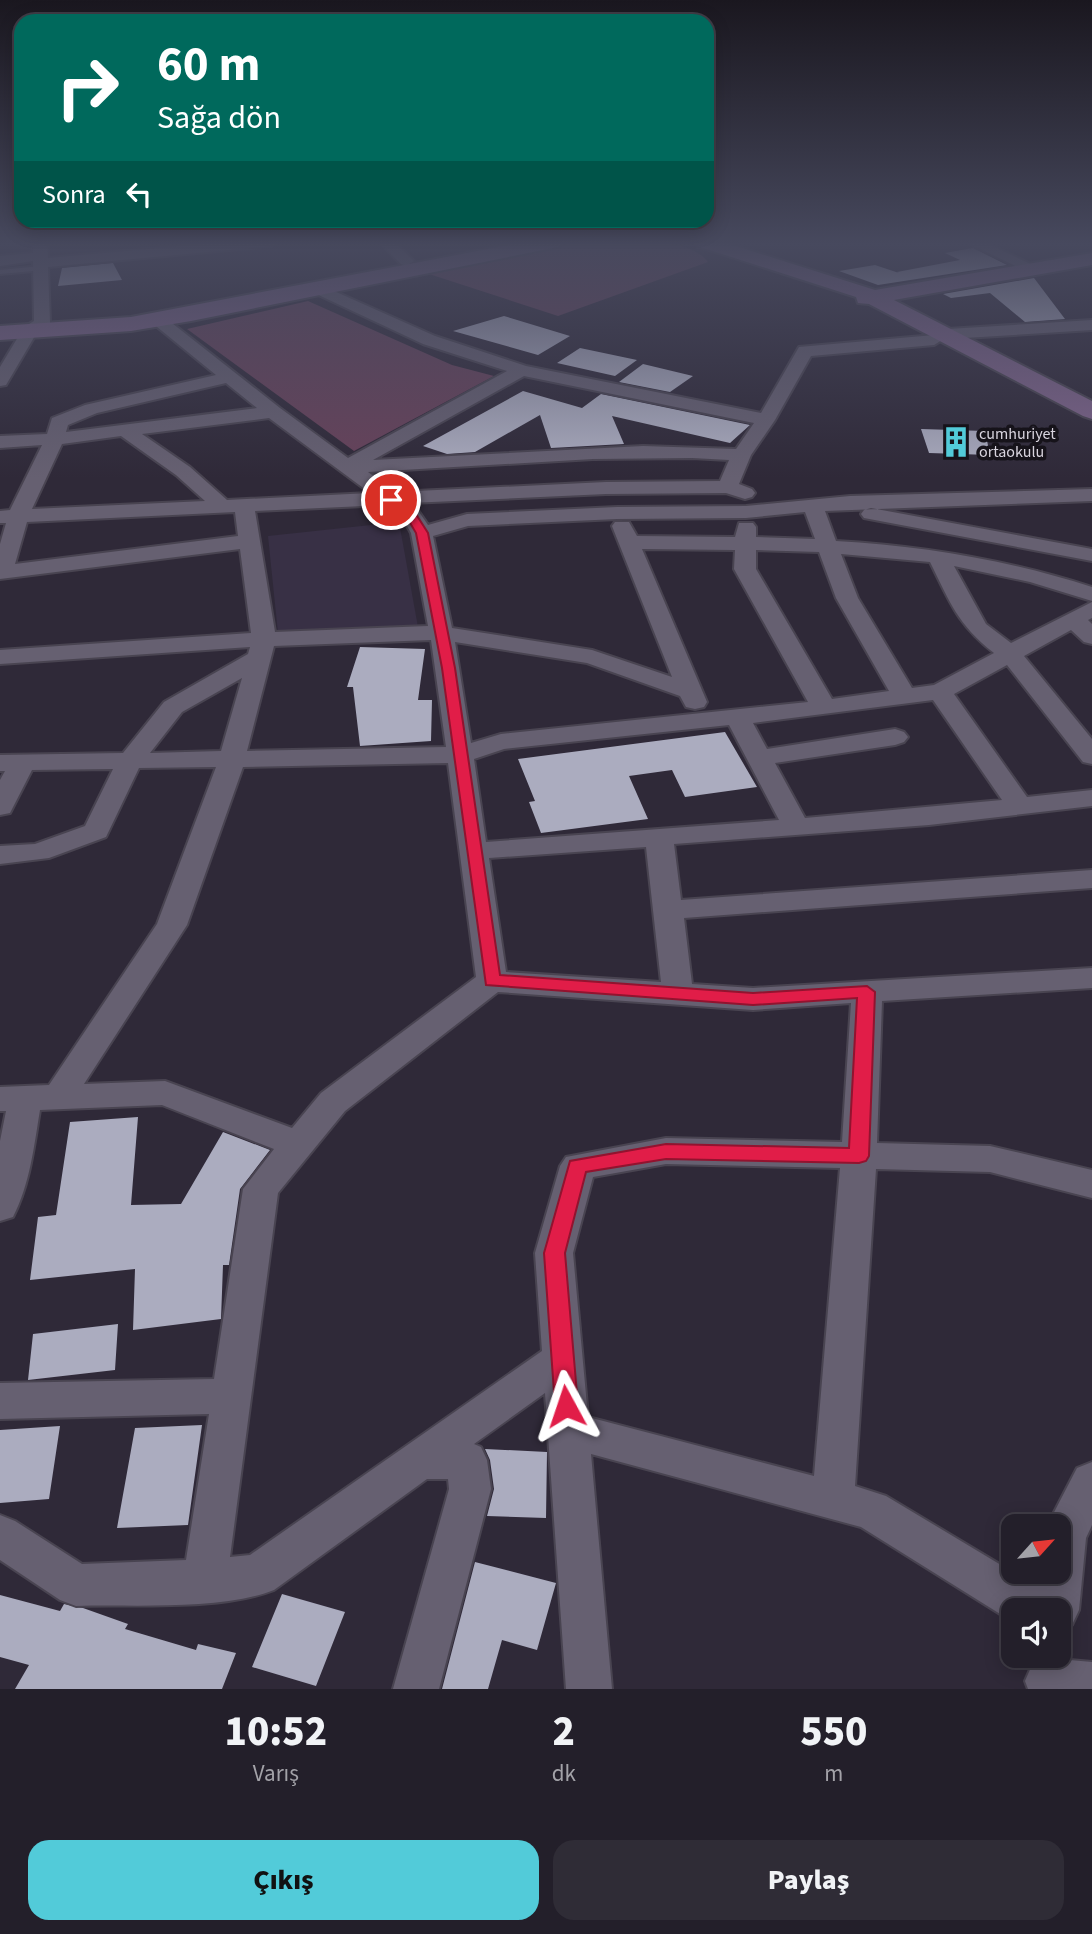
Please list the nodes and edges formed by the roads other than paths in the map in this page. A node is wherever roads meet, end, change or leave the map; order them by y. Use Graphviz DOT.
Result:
graph roads {
  1 [pos="36,321"];
  2 [pos="91,321"];
  3 [pos="143,321"];
  4 [pos="158,321"];
  5 [pos="387,321"];
  6 [pos="912,321"];
  7 [pos="1092,325"];
  8 [pos="0,326"];
  9 [pos="36,327"];
  10 [pos="0,333"];
  11 [pos="948,339"];
  12 [pos="522,370"];
  13 [pos="229,377"];
  14 [pos="1,378"];
  15 [pos="1092,411"];
  16 [pos="273,412"];
  17 [pos="766,420"];
  18 [pos="1092,423"];
  19 [pos="122,429"];
  20 [pos="55,439"];
  21 [pos="0,442"];
  22 [pos="741,455"];
  23 [pos="346,467"];
  24 [pos="606,488"];
  25 [pos="1092,495"];
  26 [pos="739,497"];
  27 [pos="391,500"];
  28 [pos="812,504"];
  29 [pos="233,505"];
  30 [pos="617,513"];
  31 [pos="9,517"];
  32 [pos="422,533"];
  33 [pos="249,541"];
  34 [pos="629,542"];
  35 [pos="746,544"];
  36 [pos="828,546"];
  37 [pos="1092,555"];
  38 [pos="939,558"];
  39 [pos="3,566"];
  40 [pos="1092,594"];
  41 [pos="1083,614"];
  42 [pos="442,633"];
  43 [pos="1092,637"];
  44 [pos="261,649"];
  45 [pos="1010,654"];
  46 [pos="0,657"];
  47 [pos="690,691"];
  48 [pos="940,692"];
  49 [pos="905,697"];
  50 [pos="824,707"];
  51 [pos="737,716"];
  52 [pos="702,721"];
  53 [pos="895,737"];
  54 [pos="460,755"];
  55 [pos="1092,756"];
  56 [pos="759,758"];
  57 [pos="232,760"];
  58 [pos="129,762"];
  59 [pos="11,763"];
  60 [pos="1092,798"];
  61 [pos="0,807"];
  62 [pos="1020,807"];
  63 [pos="796,827"];
  64 [pos="659,837"];
  65 [pos="474,851"];
  66 [pos="0,855"];
  67 [pos="1092,879"];
  68 [pos="668,910"];
  69 [pos="1092,978"];
  70 [pos="492,981"];
  71 [pos="867,992"];
  72 [pos="677,993"];
  73 [pos="59,1096"];
  74 [pos="13,1098"];
  75 [pos="298,1144"];
  76 [pos="859,1156"];
  77 [pos="1092,1184"];
  78 [pos="0,1207"];
  79 [pos="562,1359"];
  80 [pos="231,1396"];
  81 [pos="0,1401"];
  82 [pos="568,1430"];
  83 [pos="420,1460"];
  84 [pos="1092,1482"];
  85 [pos="833,1500"];
  86 [pos="0,1535"];
  87 [pos="205,1581"];
  88 [pos="1014,1598"];
  89 [pos="1057,1598"];
  90 [pos="416,1689"];
  91 [pos="589,1689"];
  1 -- 9 [label="street"];
  2 -- 9 [label="main road"];
  3 -- 9 [label="main road"];
  4 -- 13 [label="street"];
  5 -- 12 [label="street"];
  6 -- 11 [label="main road"];
  7 -- 11 [label="street"];
  8 -- 9 [label="main road"];
  9 -- 10 [label="main road"];
  9 -- 14 [label="street"];
  11 -- 15 [label="main road"];
  11 -- 17 [label="street"];
  11 -- 18 [label="main road"];
  12 -- 17 [label="street"];
  12 -- 23 [label="street"];
  13 -- 16 [label="street"];
  13 -- 20 [label="street"];
  16 -- 19 [label="street"];
  16 -- 23 [label="street"];
  17 -- 22 [label="street"];
  19 -- 20 [label="street"];
  19 -- 29 [label="street"];
  20 -- 21 [label="street"];
  20 -- 31 [label="street"];
  22 -- 23 [label="street"];
  22 -- 26 [label="street"];
  23 -- 27 [label="street"];
  24 -- 26 [label="street"];
  24 -- 27 [label="street"];
  24 -- 30 [label="street"];
  25 -- 28 [label="street"];
  26 -- 28 [label="street"];
  26 -- 30 [label="street"];
  26 -- 35 [label="street"];
  27 -- 29 [label="street"];
  27 -- 32 [label="street"];
  28 -- 36 [label="street"];
  28 -- 37 [label="street"];
  29 -- 31 [label="street"];
  29 -- 33 [label="street"];
  30 -- 32 [label="street"];
  30 -- 34 [label="street"];
  31 -- 39 [label="street"];
  32 -- 42 [label="street"];
  33 -- 39 [label="street"];
  33 -- 44 [label="street"];
  34 -- 35 [label="street"];
  34 -- 47 [label="street"];
  35 -- 36 [label="street"];
  35 -- 50 [label="street"];
  36 -- 38 [label="street"];
  36 -- 49 [label="street"];
  38 -- 40 [label="street"];
  38 -- 45 [label="street"];
  41 -- 43 [label="street"];
  41 -- 45 [label="street"];
  42 -- 44 [label="street"];
  42 -- 47 [label="street"];
  42 -- 54 [label="street"];
  44 -- 46 [label="street"];
  44 -- 57 [label="street"];
  44 -- 58 [label="street"];
  45 -- 48 [label="street"];
  45 -- 55 [label="street"];
  47 -- 52 [label="street"];
  48 -- 49 [label="street"];
  48 -- 62 [label="street"];
  49 -- 50 [label="street"];
  50 -- 51 [label="street"];
  51 -- 52 [label="street"];
  51 -- 56 [label="street"];
  52 -- 54 [label="street"];
  53 -- 56 [label="street"];
  54 -- 57 [label="street"];
  54 -- 65 [label="street"];
  56 -- 63 [label="street"];
  57 -- 58 [label="street"];
  57 -- 73 [label="street"];
  58 -- 59 [label="street"];
  58 -- 66 [label="street"];
  59 -- 61 [label="street"];
  60 -- 62 [label="street"];
  62 -- 63 [label="street"];
  63 -- 64 [label="street"];
  64 -- 65 [label="street"];
  64 -- 68 [label="street"];
  65 -- 70 [label="street"];
  67 -- 68 [label="street"];
  68 -- 72 [label="street"];
  69 -- 71 [label="street"];
  70 -- 72 [label="street"];
  70 -- 75 [label="street"];
  71 -- 72 [label="street"];
  71 -- 76 [label="street"];
  73 -- 74 [label="street"];
  73 -- 75 [label="street"];
  74 -- 78 [label="street"];
  75 -- 80 [label="street"];
  76 -- 77 [label="street"];
  76 -- 79 [label="street"];
  76 -- 85 [label="street"];
  79 -- 82 [label="street"];
  79 -- 83 [label="street"];
  80 -- 81 [label="street"];
  80 -- 87 [label="street"];
  82 -- 85 [label="street"];
  82 -- 91 [label="street"];
  83 -- 87 [label="street"];
  83 -- 90 [label="street"];
  84 -- 89 [label="street"];
  85 -- 88 [label="street"];
  86 -- 87 [label="street"];
}
